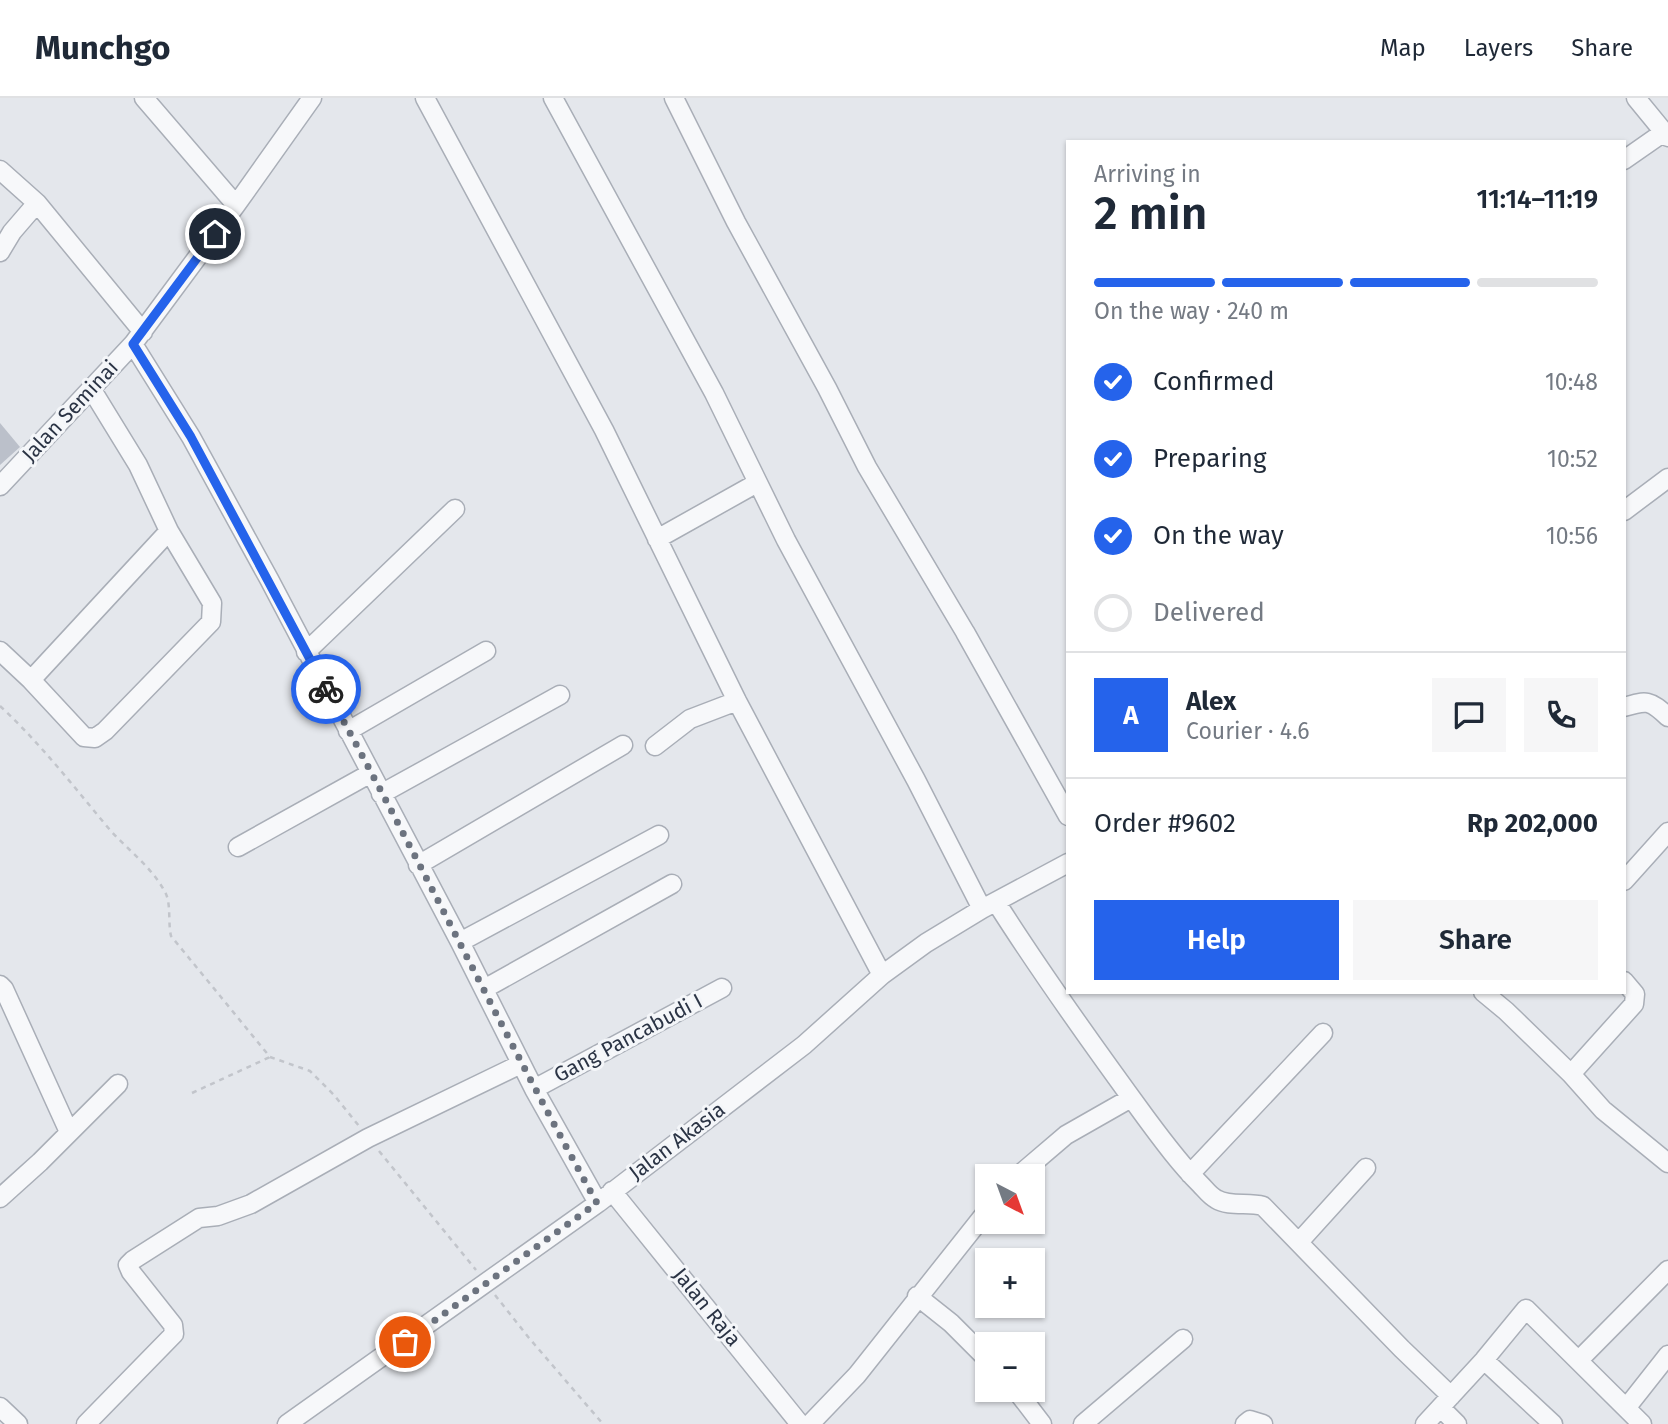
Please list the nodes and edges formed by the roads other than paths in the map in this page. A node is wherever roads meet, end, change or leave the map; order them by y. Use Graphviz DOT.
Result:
graph roads {
  1 [pos="144,98"];
  2 [pos="312,98"];
  3 [pos="425,98"];
  4 [pos="553,98"];
  5 [pos="674,98"];
  6 [pos="1636,98"];
  7 [pos="1666,134"];
  8 [pos="1626,159"];
  9 [pos="0,170"];
  10 [pos="37,203"];
  11 [pos="236,205"];
  12 [pos="0,252"];
  13 [pos="138,338"];
  14 [pos="92,390"];
  15 [pos="1668,478"];
  16 [pos="757,483"];
  17 [pos="0,486"];
  18 [pos="1626,506"];
  19 [pos="455,509"];
  20 [pos="169,531"];
  21 [pos="657,539"];
  22 [pos="0,651"];
  23 [pos="486,651"];
  24 [pos="306,652"];
  25 [pos="31,680"];
  26 [pos="560,695"];
  27 [pos="737,701"];
  28 [pos="1626,706"];
  29 [pos="1668,716"];
  30 [pos="348,731"];
  31 [pos="623,746"];
  32 [pos="655,746"];
  33 [pos="371,774"];
  34 [pos="381,794"];
  35 [pos="1066,812"];
  36 [pos="1668,832"];
  37 [pos="659,835"];
  38 [pos="238,847"];
  39 [pos="1066,864"];
  40 [pos="418,865"];
  41 [pos="1626,879"];
  42 [pos="671,884"];
  43 [pos="989,906"];
  44 [pos="460,942"];
  45 [pos="882,975"];
  46 [pos="1626,984"];
  47 [pos="0,985"];
  48 [pos="722,988"];
  49 [pos="484,989"];
  50 [pos="1485,994"];
  51 [pos="1323,1033"];
  52 [pos="521,1064"];
  53 [pos="1571,1074"];
  54 [pos="118,1084"];
  55 [pos="534,1089"];
  56 [pos="1131,1098"];
  57 [pos="69,1132"];
  58 [pos="1668,1163"];
  59 [pos="1032,1164"];
  60 [pos="1366,1168"];
  61 [pos="1190,1174"];
  62 [pos="612,1191"];
  63 [pos="0,1198"];
  64 [pos="597,1203"];
  65 [pos="975,1226"];
  66 [pos="1298,1242"];
  67 [pos="1668,1270"];
  68 [pos="917,1296"];
  69 [pos="1183,1339"];
  70 [pos="975,1347"];
  71 [pos="1668,1355"];
  72 [pos="1483,1360"];
  73 [pos="1579,1360"];
  74 [pos="1025,1402"];
  75 [pos="1446,1402"];
  76 [pos="0,1407"];
  77 [pos="1627,1407"];
  78 [pos="289,1423"];
  79 [pos="18,1424"];
  80 [pos="86,1424"];
  81 [pos="800,1424"];
  82 [pos="810,1424"];
  83 [pos="1042,1424"];
  84 [pos="1083,1424"];
  85 [pos="1245,1424"];
  86 [pos="1264,1424"];
  87 [pos="1425,1424"];
  88 [pos="1457,1424"];
  89 [pos="1553,1424"];
  90 [pos="1642,1424"];
  1 -- 11 [label="street"];
  2 -- 11 [label="street, Jalan Seminai"];
  3 -- 21 [label="street"];
  4 -- 16 [label="street"];
  5 -- 35 [label="street"];
  6 -- 7 [label="street"];
  7 -- 8 [label="street"];
  9 -- 10 [label="street"];
  10 -- 12 [label="street"];
  10 -- 13 [label="street"];
  11 -- 13 [label="street, Jalan Seminai"];
  13 -- 14 [label="street, Jalan Seminai"];
  13 -- 24 [label="street"];
  14 -- 17 [label="street, Jalan Seminai"];
  14 -- 20 [label="street"];
  15 -- 18 [label="street"];
  16 -- 21 [label="street"];
  16 -- 43 [label="street"];
  19 -- 24 [label="street"];
  20 -- 25 [label="street"];
  20 -- 25 [label="street"];
  21 -- 27 [label="street"];
  22 -- 25 [label="street"];
  23 -- 30 [label="street"];
  24 -- 30 [label="street"];
  26 -- 34 [label="street"];
  27 -- 32 [label="street"];
  27 -- 45 [label="street"];
  28 -- 29 [label="street"];
  30 -- 33 [label="street"];
  31 -- 40 [label="street"];
  33 -- 34 [label="street"];
  33 -- 38 [label="street"];
  34 -- 40 [label="street"];
  36 -- 41 [label="street"];
  37 -- 44 [label="street"];
  39 -- 43 [label="street, Jalan Akasia"];
  40 -- 44 [label="street"];
  42 -- 49 [label="street"];
  43 -- 45 [label="street, Jalan Akasia"];
  43 -- 56 [label="street"];
  44 -- 49 [label="street"];
  45 -- 62 [label="street, Jalan Akasia"];
  46 -- 53 [label="street"];
  47 -- 57 [label="street"];
  48 -- 55 [label="street, Gang Pancabudi I"];
  49 -- 52 [label="street"];
  50 -- 53 [label="street"];
  51 -- 61 [label="street"];
  52 -- 55 [label="street"];
  52 -- 80 [label="street"];
  53 -- 58 [label="street"];
  54 -- 57 [label="street"];
  55 -- 64 [label="street"];
  56 -- 59 [label="street"];
  56 -- 61 [label="street"];
  57 -- 63 [label="street"];
  60 -- 66 [label="street"];
  61 -- 66 [label="street"];
  62 -- 64 [label="street, Jalan Akasia"];
  62 -- 81 [label="street, Jalan Raja"];
  64 -- 78 [label="street, Jalan Akasia"];
  65 -- 68 [label="street"];
  66 -- 75 [label="street"];
  67 -- 73 [label="street"];
  68 -- 70 [label="street"];
  68 -- 82 [label="street"];
  69 -- 84 [label="street"];
  71 -- 77 [label="street"];
  72 -- 73 [label="street"];
  72 -- 75 [label="street"];
  72 -- 89 [label="street"];
  73 -- 77 [label="street"];
  74 -- 83 [label="street"];
  75 -- 87 [label="street"];
  75 -- 88 [label="street"];
  76 -- 79 [label="street"];
  77 -- 90 [label="street"];
  85 -- 86 [label="street"];
}
